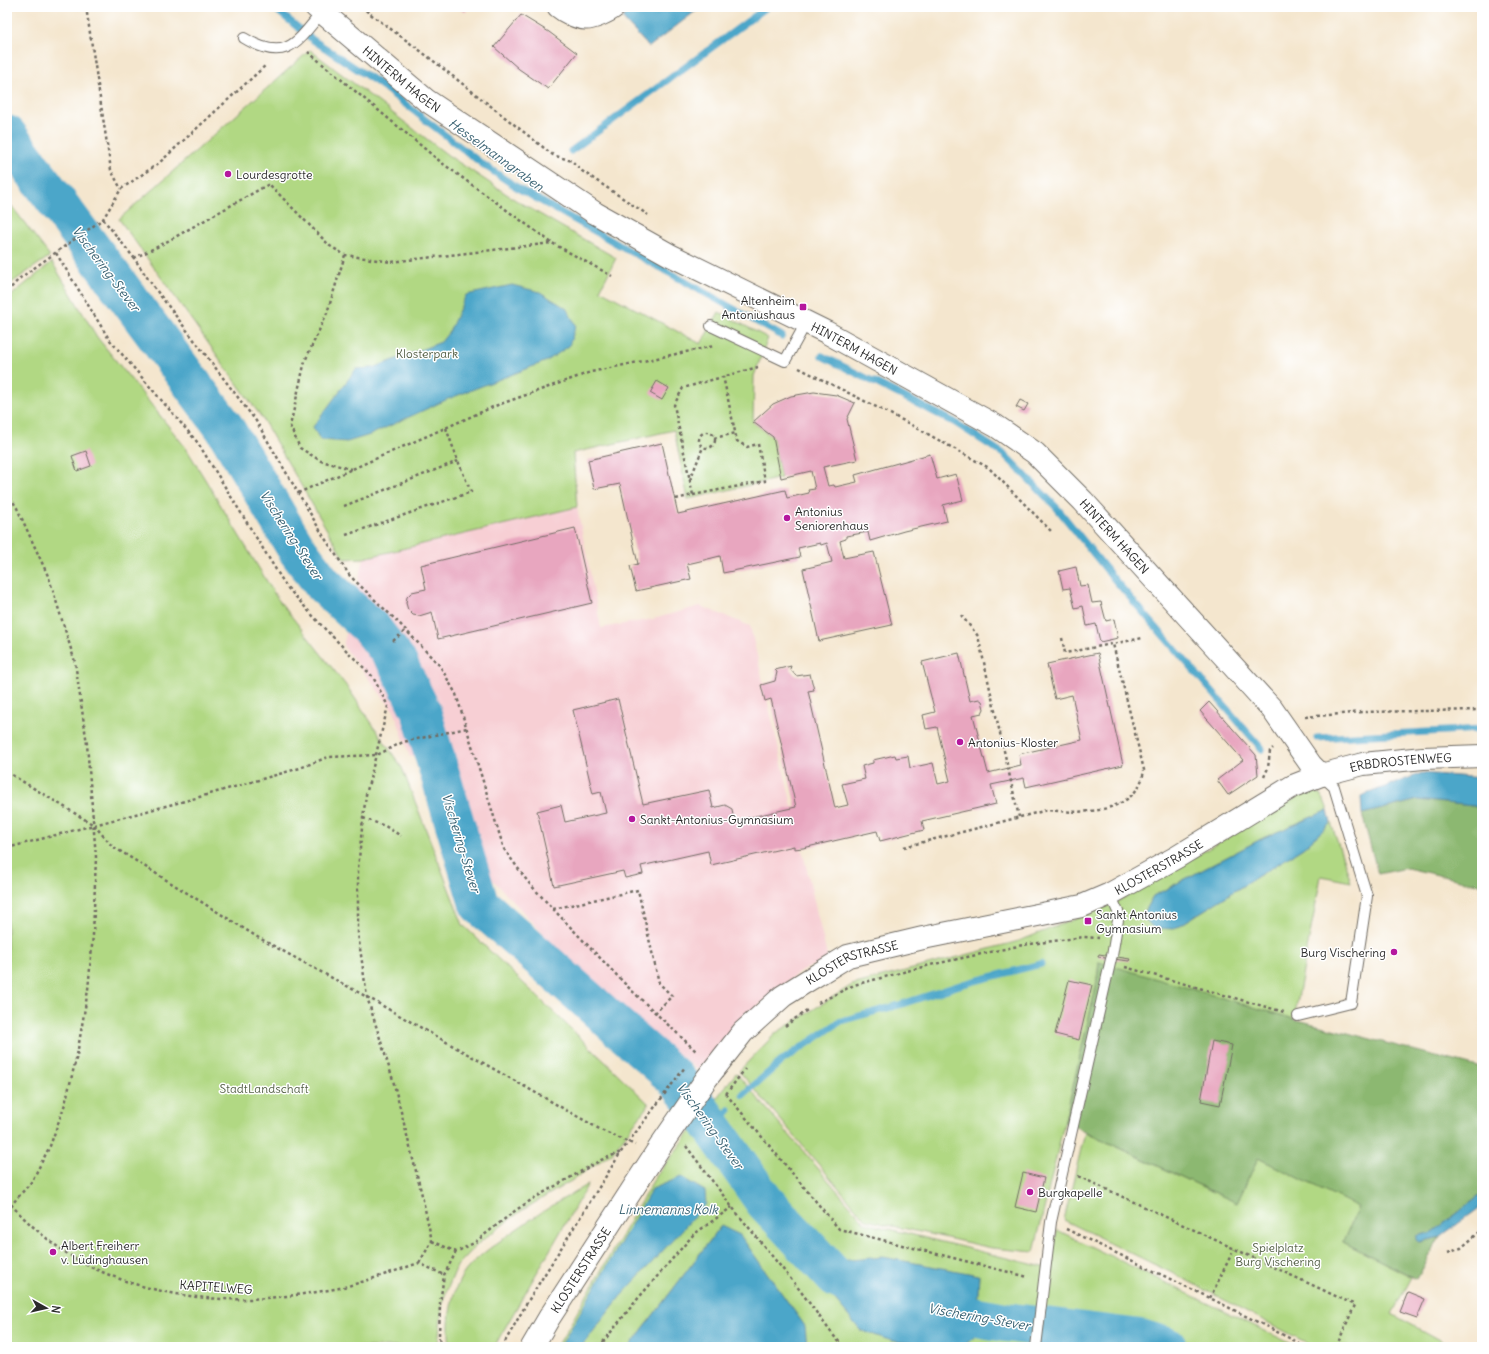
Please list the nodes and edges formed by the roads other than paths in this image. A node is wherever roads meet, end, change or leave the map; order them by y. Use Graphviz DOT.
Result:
graph roads {
  1 [pos="558,7"];
  2 [pos="615,7"];
  3 [pos="319,13"];
  4 [pos="244,38"];
  5 [pos="806,323"];
  6 [pos="711,326"];
  7 [pos="1482,756"];
  8 [pos="1321,775"];
  9 [pos="1110,894"];
  10 [pos="1298,1016"];
  11 [pos="532,1347"];
  12 [pos="1036,1347"];
  1 -- 2 [label="street"];
  3 -- 4 [label="lane"];
  3 -- 5 [label="street, HINTERM HAGEN"];
  5 -- 6 [label="lane"];
  5 -- 8 [label="street, HINTERM HAGEN"];
  7 -- 8 [label="street, ERBDROSTENWEG"];
  8 -- 9 [label="street, KLOSTERSTRASSE"];
  8 -- 10 [label="lane"];
  9 -- 11 [label="street, KLOSTERSTRASSE"];
  9 -- 12 [label="lane"];
}
